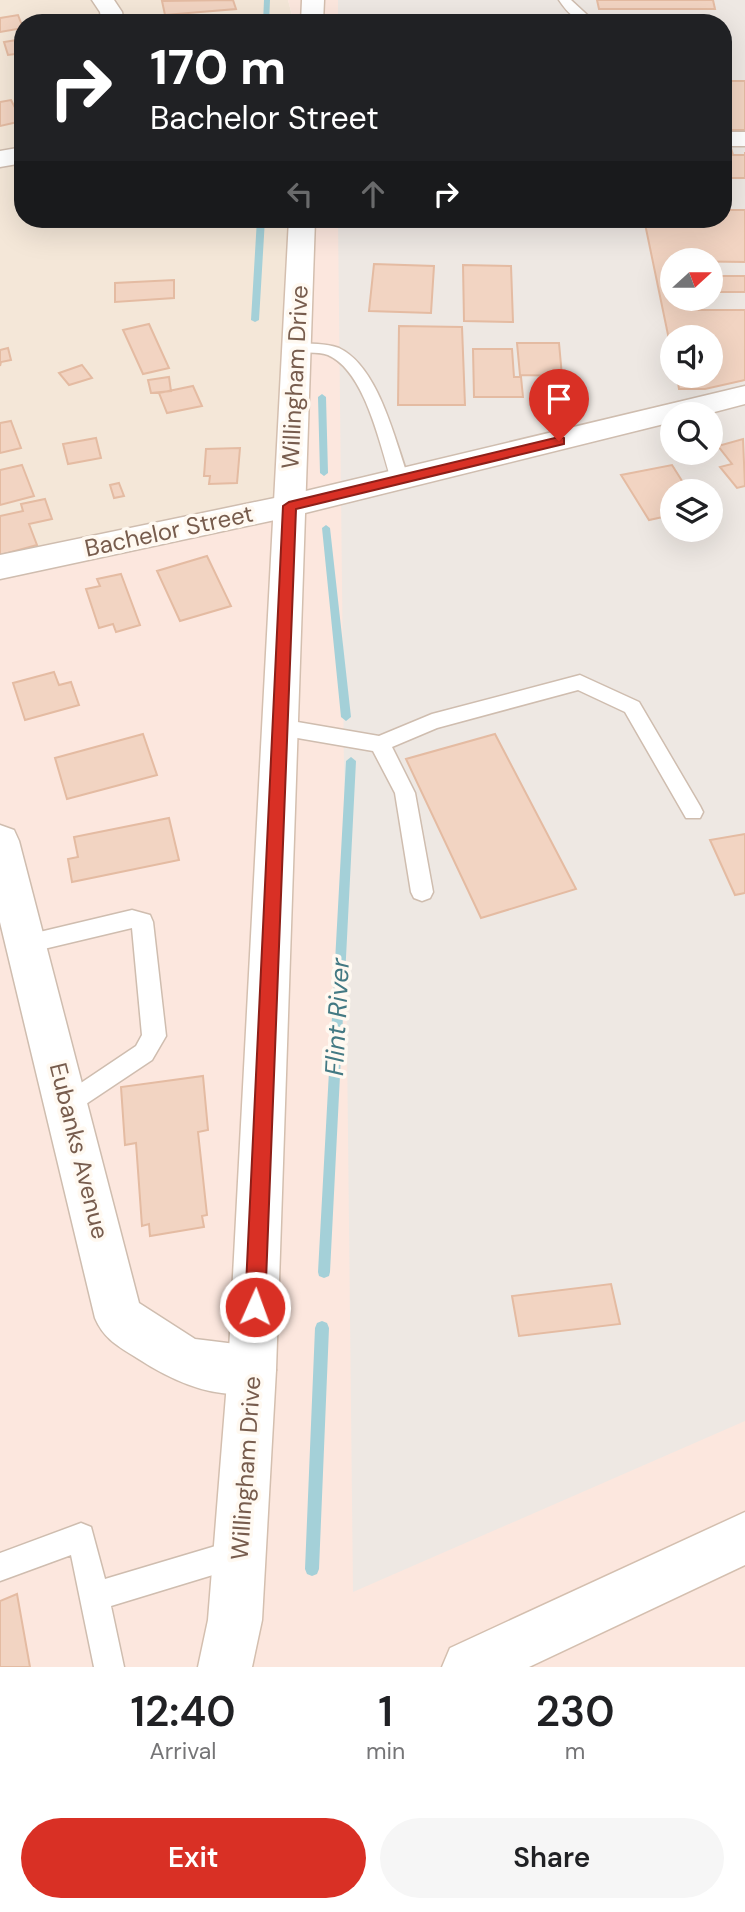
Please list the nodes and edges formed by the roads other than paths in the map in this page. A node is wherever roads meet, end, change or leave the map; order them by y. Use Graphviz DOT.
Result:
graph roads {
  1 [pos="565,0"];
  2 [pos="578,14"];
  3 [pos="302,228"];
  4 [pos="296,348"];
  5 [pos="745,396"];
  6 [pos="400,479"];
  7 [pos="289,506"];
  8 [pos="0,567"];
  9 [pos="280,727"];
  10 [pos="380,744"];
  11 [pos="693,812"];
  12 [pos="0,841"];
  13 [pos="422,892"];
  14 [pos="27,944"];
  15 [pos="68,1105"];
  16 [pos="252,1370"];
  17 [pos="742,1547"];
  18 [pos="241,1552"];
  19 [pos="0,1567"];
  20 [pos="93,1597"];
  21 [pos="109,1667"];
  22 [pos="225,1667"];
  23 [pos="469,1667"];
  1 -- 2 [label="lane"];
  3 -- 4 [label="street, Willingham Drive"];
  4 -- 6 [label="lane"];
  4 -- 7 [label="street, Willingham Drive"];
  5 -- 6 [label="street, Bachelor Street"];
  6 -- 7 [label="street, Bachelor Street"];
  7 -- 8 [label="street, Bachelor Street"];
  7 -- 9 [label="street, Willingham Drive"];
  9 -- 10 [label="lane"];
  9 -- 16 [label="street, Willingham Drive"];
  10 -- 11 [label="lane"];
  10 -- 13 [label="lane"];
  12 -- 14 [label="street, Eubanks Avenue"];
  14 -- 15 [label="street, Eubanks Avenue"];
  14 -- 15 [label="lane"];
  15 -- 16 [label="street, Eubanks Avenue"];
  16 -- 18 [label="street, Willingham Drive"];
  17 -- 23 [label="street"];
  18 -- 20 [label="lane"];
  18 -- 22 [label="street, Willingham Drive"];
  19 -- 20 [label="lane"];
  20 -- 21 [label="lane"];
}
